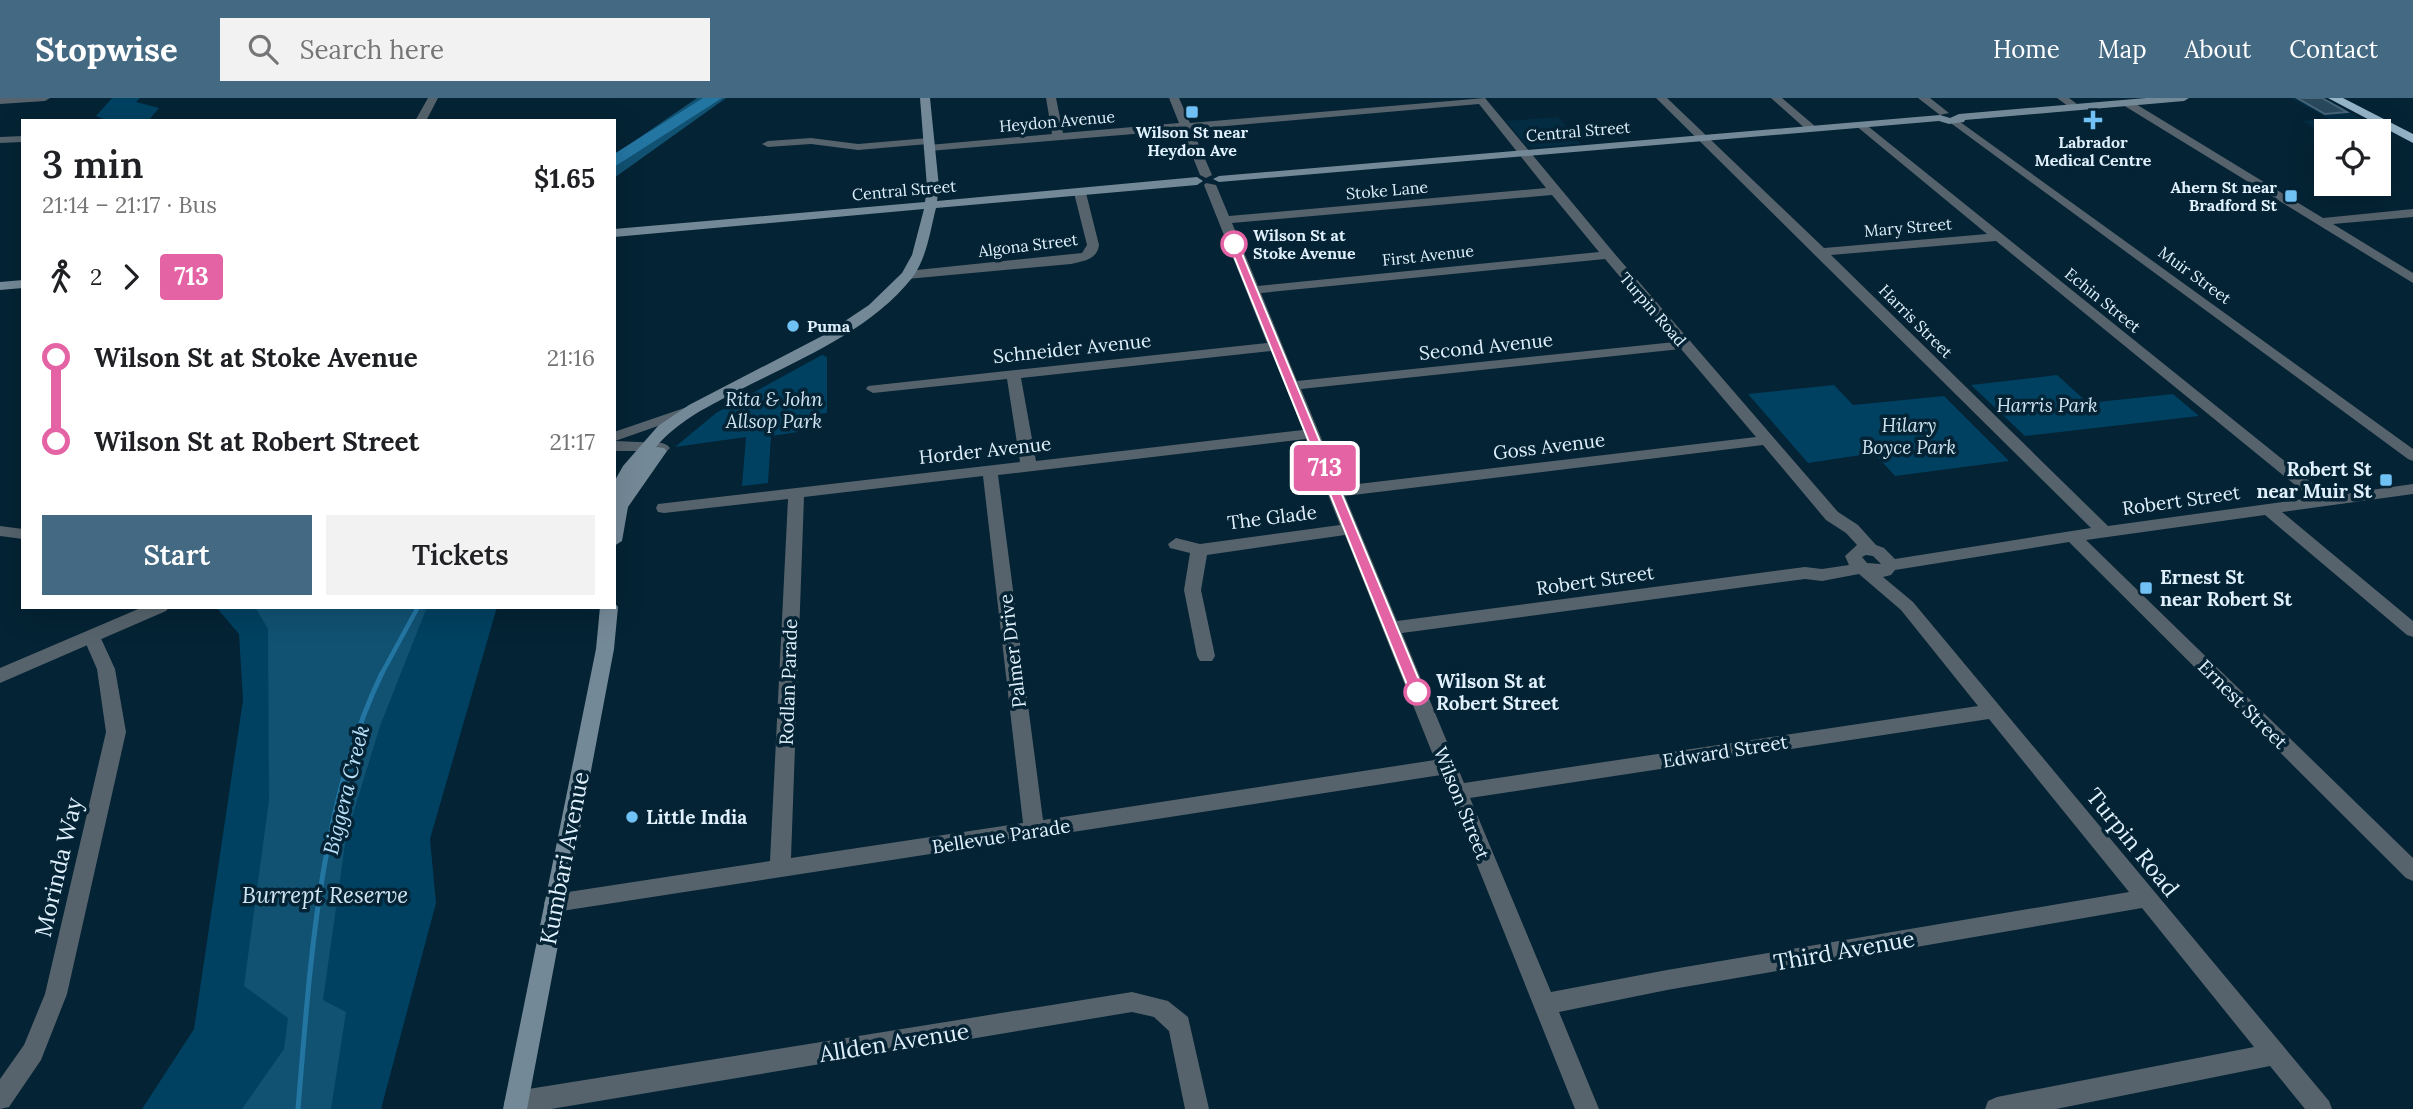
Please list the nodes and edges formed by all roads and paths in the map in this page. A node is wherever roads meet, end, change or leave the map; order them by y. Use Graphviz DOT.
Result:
graph roads {
  1 [pos="45,98"];
  2 [pos="433,98"];
  3 [pos="925,98"];
  4 [pos="1051,98"];
  5 [pos="1174,98"];
  6 [pos="1328,98"];
  7 [pos="1661,98"];
  8 [pos="1776,98"];
  9 [pos="1923,98"];
  10 [pos="2062,98"];
  11 [pos="2184,98"];
  12 [pos="2334,98"];
  13 [pos="2349,98"];
  14 [pos="1480,99"];
  15 [pos="0,101"];
  16 [pos="2127,103"];
  17 [pos="2076,107"];
  18 [pos="1336,112"];
  19 [pos="1942,116"];
  20 [pos="421,119"];
  21 [pos="1957,119"];
  22 [pos="1186,125"];
  23 [pos="1860,125"];
  24 [pos="1812,129"];
  25 [pos="2413,134"];
  26 [pos="1058,136"];
  27 [pos="1701,138"];
  28 [pos="21,139"];
  29 [pos="2413,139"];
  30 [pos="0,140"];
  31 [pos="768,144"];
  32 [pos="928,145"];
  33 [pos="1522,154"];
  34 [pos="1208,180"];
  35 [pos="1553,191"];
  36 [pos="1080,193"];
  37 [pos="932,205"];
  38 [pos="2413,213"];
  39 [pos="1224,220"];
  40 [pos="2321,222"];
  41 [pos="616,233"];
  42 [pos="1998,237"];
  43 [pos="1821,252"];
  44 [pos="1608,255"];
  45 [pos="2407,271"];
  46 [pos="907,275"];
  47 [pos="2413,279"];
  48 [pos="21,284"];
  49 [pos="0,286"];
  50 [pos="1253,289"];
  51 [pos="1684,345"];
  52 [pos="1276,346"];
  53 [pos="1013,374"];
  54 [pos="1292,386"];
  55 [pos="738,387"];
  56 [pos="873,389"];
  57 [pos="694,408"];
  58 [pos="1311,433"];
  59 [pos="616,436"];
  60 [pos="1767,440"];
  61 [pos="616,446"];
  62 [pos="651,452"];
  63 [pos="616,453"];
  64 [pos="2413,456"];
  65 [pos="1029,467"];
  66 [pos="990,471"];
  67 [pos="617,483"];
  68 [pos="2413,489"];
  69 [pos="1335,492"];
  70 [pos="796,494"];
  71 [pos="2325,501"];
  72 [pos="664,508"];
  73 [pos="2267,509"];
  74 [pos="620,510"];
  75 [pos="1350,528"];
  76 [pos="0,531"];
  77 [pos="616,531"];
  78 [pos="2104,531"];
  79 [pos="21,534"];
  80 [pos="2073,536"];
  81 [pos="1176,544"];
  82 [pos="1200,550"];
  83 [pos="1871,560"];
  84 [pos="155,609"];
  85 [pos="609,609"];
  86 [pos="1391,628"];
  87 [pos="2413,631"];
  88 [pos="92,637"];
  89 [pos="1206,656"];
  90 [pos="0,676"];
  91 [pos="1993,711"];
  92 [pos="1447,766"];
  93 [pos="1458,792"];
  94 [pos="1034,831"];
  95 [pos="780,870"];
  96 [pos="2413,872"];
  97 [pos="2146,898"];
  98 [pos="555,903"];
  99 [pos="1544,1004"];
  100 [pos="2274,1054"];
  101 [pos="0,1099"];
  102 [pos="516,1106"];
  103 [pos="1196,1109"];
  104 [pos="1587,1109"];
  105 [pos="1997,1109"];
  106 [pos="2320,1109"];
  1 -- 15 [label="street"];
  2 -- 20 [label="street"];
  3 -- 32 [label="main road"];
  4 -- 26 [label="street"];
  5 -- 22 [label="street, Wilson Street"];
  6 -- 18 [label="street"];
  7 -- 27 [label="street, Harris Street"];
  8 -- 24 [label="street"];
  9 -- 19 [label="street"];
  10 -- 17 [label="street"];
  11 -- 16 [label="main road"];
  12 -- 29 [label="highway"];
  13 -- 25 [label="highway"];
  14 -- 18 [label="street, Heydon Avenue"];
  14 -- 33 [label="street, Turpin Road"];
  16 -- 17 [label="main road"];
  16 -- 40 [label="street"];
  17 -- 21 [label="main road"];
  18 -- 22 [label="street, Heydon Avenue"];
  19 -- 21 [label="main road, Central Street"];
  19 -- 23 [label="main road, Central Street"];
  21 -- 64 [label="street, Muir Street"];
  22 -- 26 [label="street, Heydon Avenue"];
  22 -- 34 [label="street, Wilson Street"];
  23 -- 24 [label="main road, Central Street"];
  23 -- 42 [label="street, Echin Street"];
  24 -- 27 [label="main road, Central Street"];
  26 -- 32 [label="street, Heydon Avenue"];
  27 -- 33 [label="main road, Central Street"];
  27 -- 43 [label="street, Harris Street"];
  28 -- 30 [label="street"];
  31 -- 32 [label="street, Heydon Avenue"];
  32 -- 37 [label="main road"];
  33 -- 34 [label="main road, Central Street"];
  33 -- 35 [label="street, Turpin Road"];
  34 -- 36 [label="main road, Central Street"];
  34 -- 39 [label="street, Wilson Street"];
  35 -- 39 [label="street, Stoke Lane"];
  35 -- 44 [label="street, Turpin Road"];
  36 -- 37 [label="main road, Central Street"];
  36 -- 46 [label="street, Algona Street"];
  37 -- 41 [label="main road, Central Street"];
  37 -- 46 [label="main road"];
  38 -- 40 [label="street"];
  39 -- 50 [label="street, Wilson Street"];
  40 -- 45 [label="street"];
  42 -- 43 [label="street, Mary Street"];
  42 -- 71 [label="street, Echin Street"];
  43 -- 78 [label="street, Harris Street"];
  44 -- 50 [label="street, First Avenue"];
  44 -- 51 [label="street, Turpin Road"];
  45 -- 47 [label="street"];
  46 -- 55 [label="main road"];
  48 -- 49 [label="main road"];
  50 -- 52 [label="street, Wilson Street"];
  51 -- 54 [label="street, Second Avenue"];
  51 -- 60 [label="street, Turpin Road"];
  52 -- 53 [label="street, Schneider Avenue"];
  52 -- 54 [label="street, Wilson Street"];
  53 -- 56 [label="street, Schneider Avenue"];
  53 -- 65 [label="street"];
  54 -- 58 [label="street, Wilson Street"];
  55 -- 57 [label="main road"];
  55 -- 62 [label="main road"];
  57 -- 59 [label="street"];
  57 -- 62 [label="main road"];
  58 -- 65 [label="street, Horder Avenue"];
  58 -- 69 [label="street, Wilson Street"];
  60 -- 69 [label="street, Goss Avenue"];
  60 -- 83 [label="street, Turpin Road"];
  61 -- 62 [label="street"];
  62 -- 63 [label="street"];
  62 -- 67 [label="main road"];
  62 -- 74 [label="main road"];
  65 -- 66 [label="street, Horder Avenue"];
  66 -- 70 [label="street, Horder Avenue"];
  66 -- 94 [label="street, Palmer Drive"];
  67 -- 74 [label="main road"];
  68 -- 71 [label="street, Robert Street"];
  69 -- 75 [label="street, Wilson Street"];
  70 -- 72 [label="street, Horder Avenue"];
  70 -- 95 [label="street, Rodlan Parade"];
  71 -- 73 [label="street, Robert Street"];
  73 -- 78 [label="street, Robert Street"];
  73 -- 87 [label="street"];
  74 -- 77 [label="main road"];
  75 -- 82 [label="street, The Glade"];
  75 -- 86 [label="street, Wilson Street"];
  76 -- 79 [label="street"];
  78 -- 80 [label="street, Robert Street"];
  80 -- 83 [label="street, Robert Street"];
  80 -- 96 [label="street, Ernest Street"];
  81 -- 82 [label="street, The Glade"];
  82 -- 89 [label="street"];
  83 -- 86 [label="street, Robert Street"];
  83 -- 91 [label="street, Turpin Road"];
  84 -- 88 [label="street"];
  85 -- 98 [label="main road, Kumbari Avenue"];
  86 -- 92 [label="street, Wilson Street"];
  88 -- 90 [label="street"];
  88 -- 101 [label="street, Morinda Way"];
  91 -- 93 [label="street, Edward Street"];
  91 -- 97 [label="street, Turpin Road"];
  92 -- 93 [label="street, Wilson Street"];
  92 -- 94 [label="street, Bellevue Parade"];
  93 -- 99 [label="street, Wilson Street"];
  94 -- 95 [label="street, Bellevue Parade"];
  95 -- 98 [label="street, Bellevue Parade"];
  97 -- 99 [label="street, Third Avenue"];
  97 -- 100 [label="street, Turpin Road"];
  98 -- 102 [label="main road, Kumbari Avenue"];
  99 -- 104 [label="street, Wilson Street"];
  100 -- 105 [label="street"];
  100 -- 106 [label="street, Turpin Road"];
  102 -- 103 [label="street, Allden Avenue"];
}
